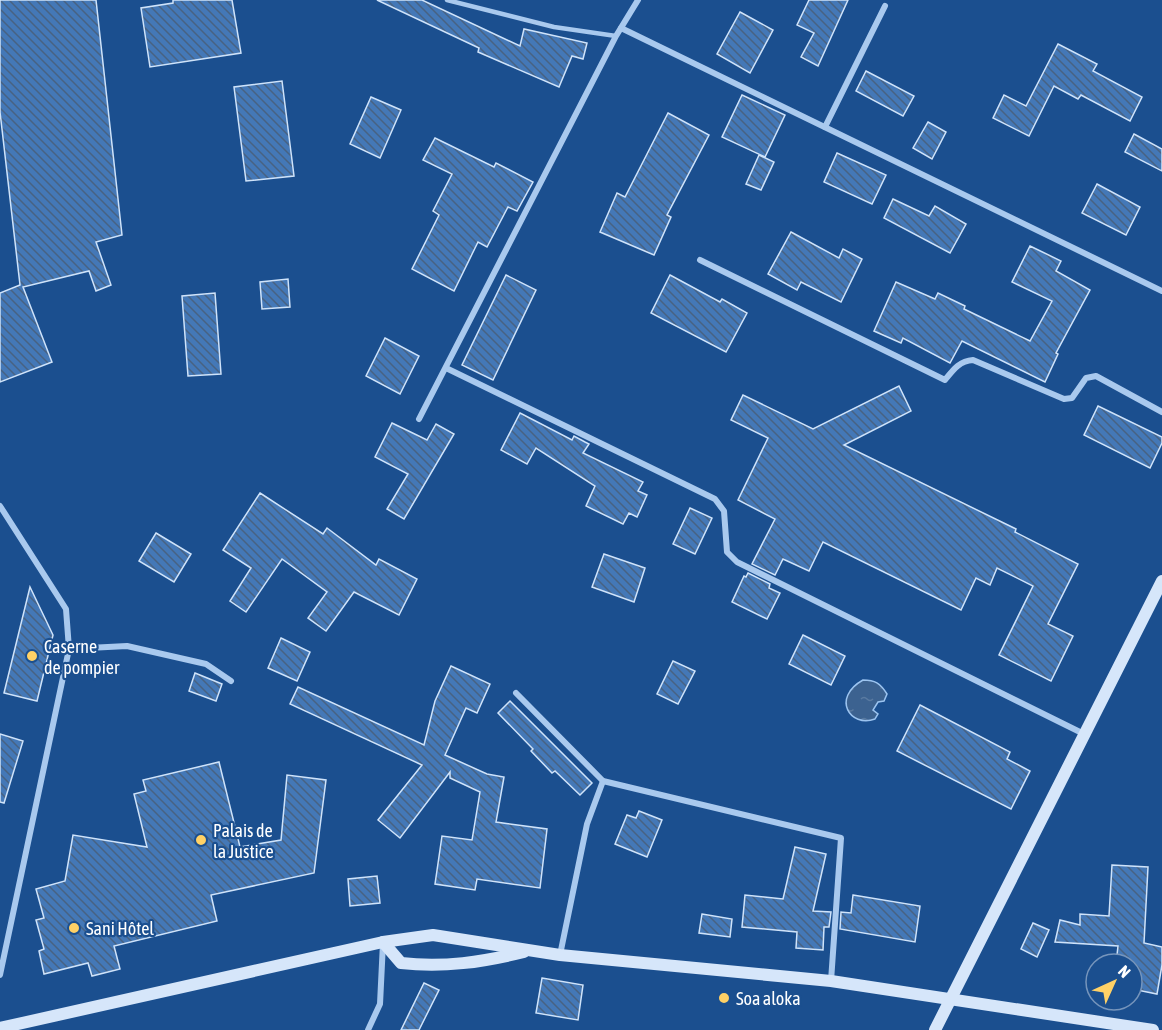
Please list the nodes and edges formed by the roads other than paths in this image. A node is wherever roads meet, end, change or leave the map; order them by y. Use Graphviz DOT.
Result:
graph roads {
  1 [pos="447,0"];
  2 [pos="638,0"];
  3 [pos="885,6"];
  4 [pos="621,28"];
  5 [pos="616,36"];
  6 [pos="825,127"];
  7 [pos="700,260"];
  8 [pos="1162,291"];
  9 [pos="446,368"];
  10 [pos="1162,412"];
  11 [pos="419,420"];
  12 [pos="0,506"];
  13 [pos="1162,581"];
  14 [pos="1158,600"];
  15 [pos="69,649"];
  16 [pos="231,681"];
  17 [pos="516,693"];
  18 [pos="1084,734"];
  19 [pos="603,781"];
  20 [pos="383,942"];
  21 [pos="529,951"];
  22 [pos="560,956"];
  23 [pos="0,975"];
  24 [pos="831,981"];
  25 [pos="949,999"];
  26 [pos="0,1028"];
  27 [pos="368,1030"];
  28 [pos="935,1030"];
  29 [pos="1153,1030"];
  1 -- 5 [label="lane"];
  2 -- 4 [label="street"];
  3 -- 6 [label="street"];
  4 -- 5 [label="street"];
  4 -- 6 [label="street"];
  5 -- 9 [label="street"];
  6 -- 8 [label="street"];
  7 -- 10 [label="street"];
  9 -- 11 [label="street"];
  9 -- 18 [label="street"];
  12 -- 15 [label="street"];
  13 -- 14 [label="street"];
  14 -- 18 [label="street"];
  15 -- 16 [label="street"];
  15 -- 23 [label="street"];
  17 -- 19 [label="street"];
  18 -- 25 [label="street"];
  19 -- 22 [label="street"];
  19 -- 24 [label="street"];
  20 -- 21 [label="street"];
  20 -- 21 [label="street"];
  20 -- 26 [label="street"];
  20 -- 27 [label="street"];
  21 -- 22 [label="street"];
  22 -- 24 [label="street"];
  24 -- 25 [label="street"];
  25 -- 28 [label="street"];
  25 -- 29 [label="street"];
}
